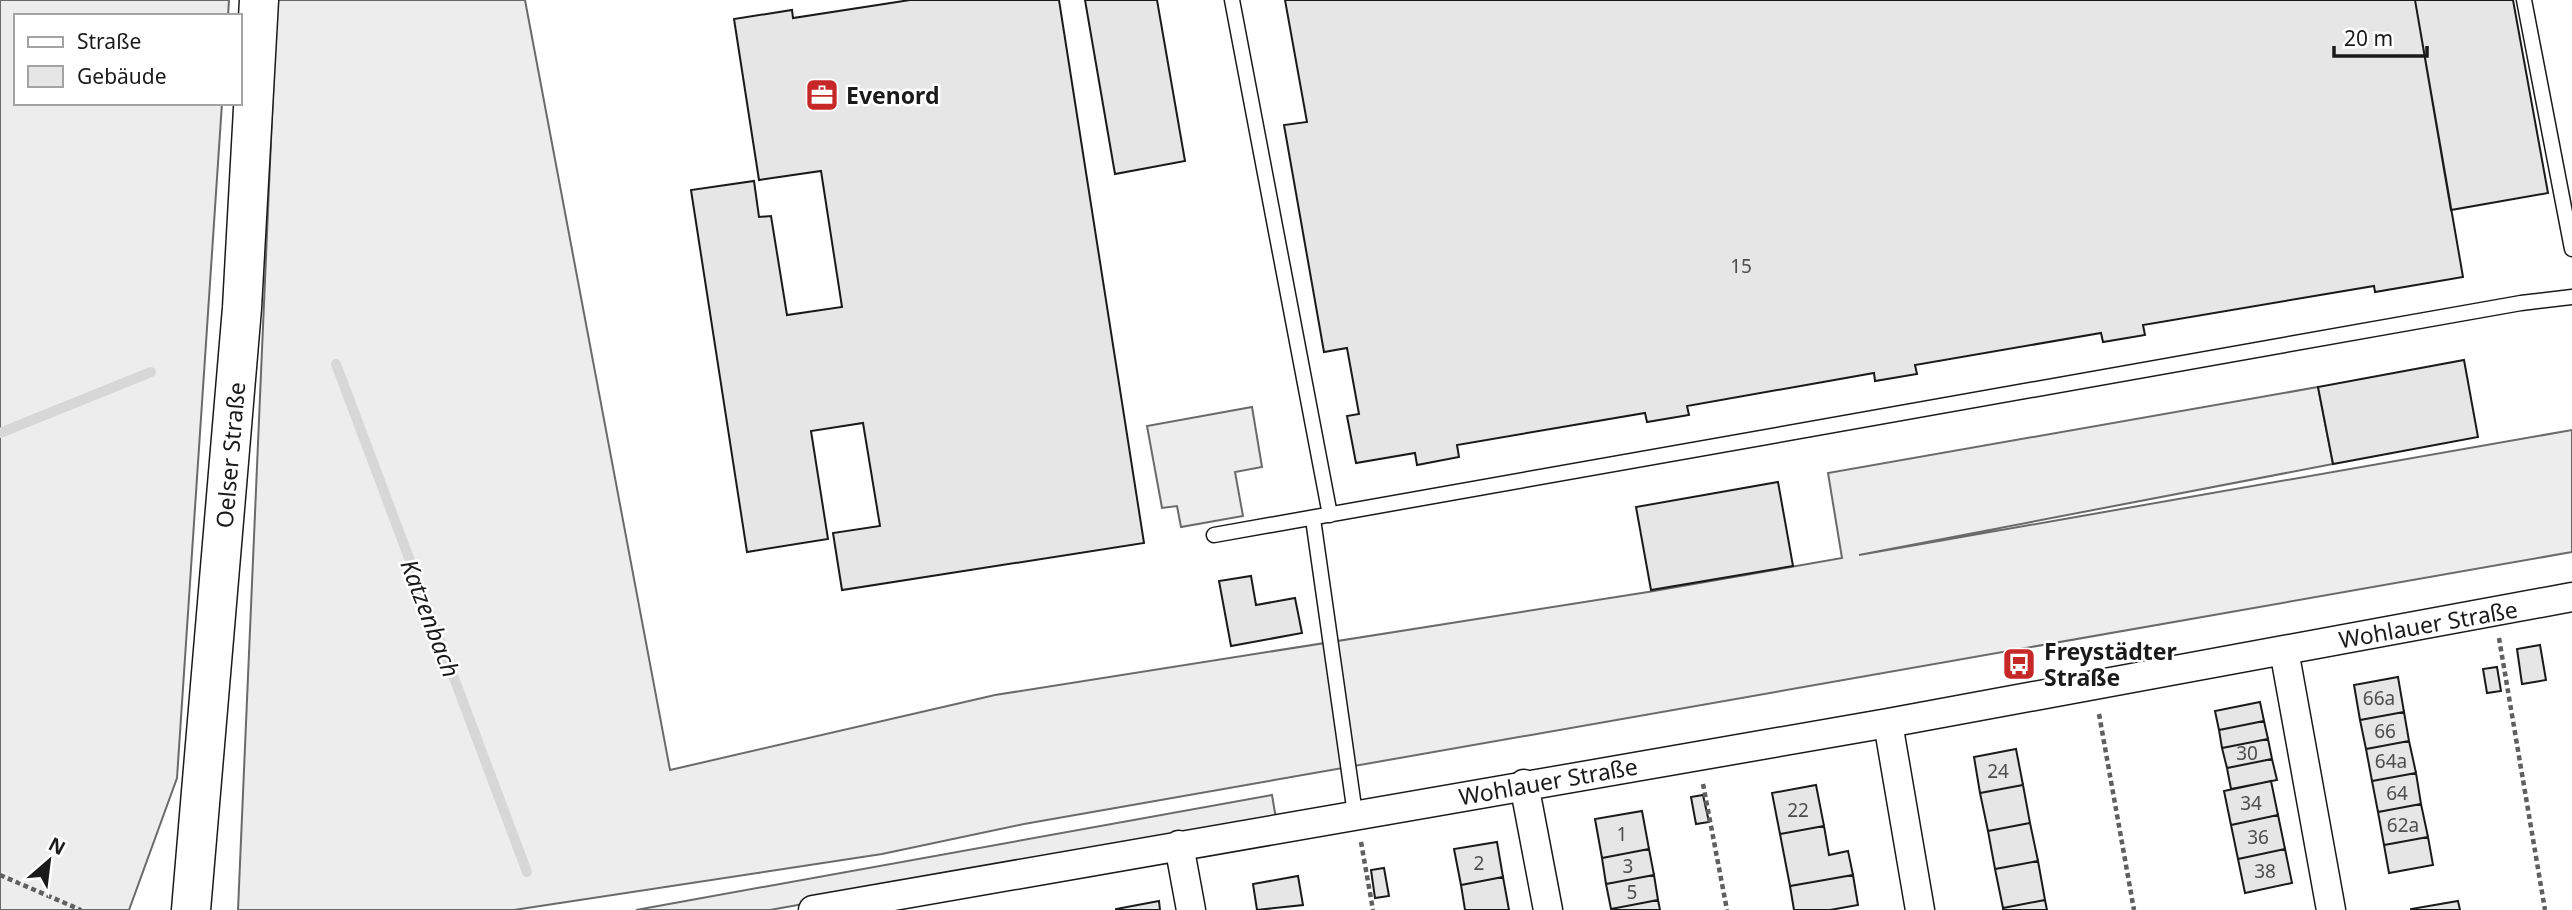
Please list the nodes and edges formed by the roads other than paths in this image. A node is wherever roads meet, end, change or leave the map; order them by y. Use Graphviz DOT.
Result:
graph roads {
  1 [pos="259,0"];
  2 [pos="1232,0"];
  3 [pos="2524,0"];
  4 [pos="2572,249"];
  5 [pos="2572,297"];
  6 [pos="1330,515"];
  7 [pos="1313,519"];
  8 [pos="1214,535"];
  9 [pos="2572,597"];
  10 [pos="2284,650"];
  11 [pos="1888,723"];
  12 [pos="1524,785"];
  13 [pos="1356,814"];
  14 [pos="1179,845"];
  15 [pos="191,910"];
  16 [pos="813,910"];
  17 [pos="1191,910"];
  18 [pos="1548,910"];
  19 [pos="1920,910"];
  20 [pos="2331,910"];
  1 -- 15 [label="main road, Oelser Straße"];
  2 -- 6 [label="lane"];
  3 -- 4 [label="lane"];
  5 -- 6 [label="lane"];
  6 -- 7 [label="lane"];
  7 -- 8 [label="lane"];
  7 -- 13 [label="lane"];
  9 -- 10 [label="street, Wohlauer Straße"];
  10 -- 11 [label="street, Wohlauer Straße"];
  10 -- 20 [label="street"];
  11 -- 12 [label="street, Wohlauer Straße"];
  11 -- 19 [label="street"];
  12 -- 13 [label="street, Wohlauer Straße"];
  12 -- 18 [label="street"];
  13 -- 14 [label="street, Wohlauer Straße"];
  14 -- 16 [label="street, Wohlauer Straße"];
  14 -- 17 [label="street"];
}
